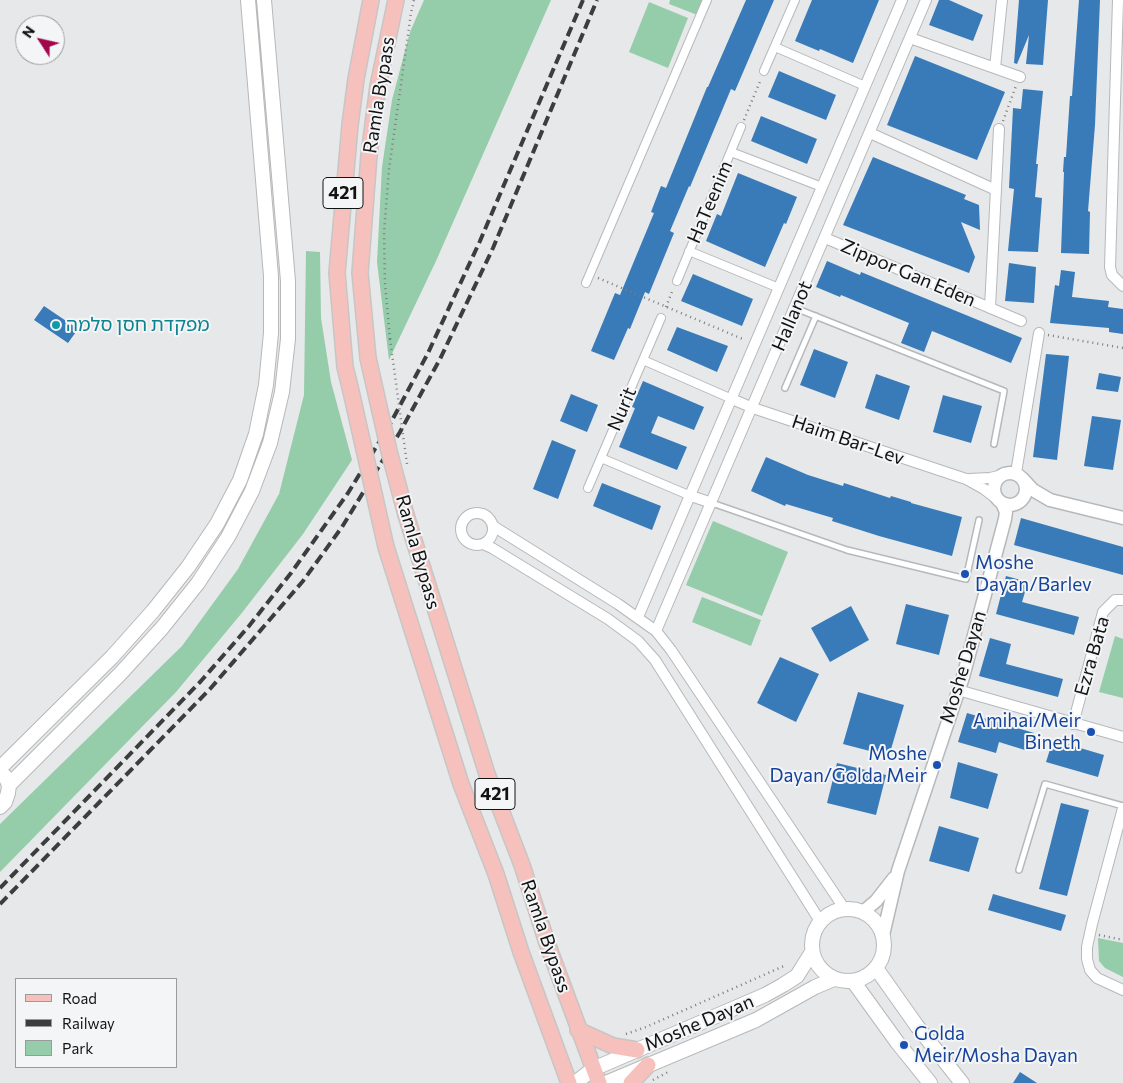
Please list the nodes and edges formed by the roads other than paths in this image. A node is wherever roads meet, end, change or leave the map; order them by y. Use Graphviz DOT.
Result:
graph roads {
  1 [pos="248,0"];
  2 [pos="264,0"];
  3 [pos="370,0"];
  4 [pos="396,0"];
  5 [pos="707,0"];
  6 [pos="796,0"];
  7 [pos="902,0"];
  8 [pos="926,0"];
  9 [pos="1002,0"];
  10 [pos="1118,0"];
  11 [pos="910,38"];
  12 [pos="774,47"];
  13 [pos="995,68"];
  14 [pos="764,71"];
  15 [pos="1020,77"];
  16 [pos="865,86"];
  17 [pos="741,127"];
  18 [pos="1000,129"];
  19 [pos="870,133"];
  20 [pos="731,152"];
  21 [pos="822,187"];
  22 [pos="996,190"];
  23 [pos="825,238"];
  24 [pos="689,251"];
  25 [pos="677,281"];
  26 [pos="586,283"];
  27 [pos="1123,286"];
  28 [pos="779,288"];
  29 [pos="795,308"];
  30 [pos="990,308"];
  31 [pos="816,316"];
  32 [pos="661,318"];
  33 [pos="1021,320"];
  34 [pos="1039,333"];
  35 [pos="643,360"];
  36 [pos="785,388"];
  37 [pos="732,399"];
  38 [pos="753,408"];
  39 [pos="994,444"];
  40 [pos="601,458"];
  41 [pos="1019,475"];
  42 [pos="1000,476"];
  43 [pos="966,479"];
  44 [pos="588,488"];
  45 [pos="691,496"];
  46 [pos="1050,500"];
  47 [pos="1009,502"];
  48 [pos="712,503"];
  49 [pos="1123,518"];
  50 [pos="979,520"];
  51 [pos="493,526"];
  52 [pos="483,544"];
  53 [pos="1123,600"];
  54 [pos="638,616"];
  55 [pos="656,631"];
  56 [pos="958,690"];
  57 [pos="1073,724"];
  58 [pos="1123,738"];
  59 [pos="0,769"];
  60 [pos="9,785"];
  61 [pos="0,806"];
  62 [pos="1123,807"];
  63 [pos="1019,870"];
  64 [pos="898,871"];
  65 [pos="844,908"];
  66 [pos="863,912"];
  67 [pos="820,921"];
  68 [pos="883,936"];
  69 [pos="812,952"];
  70 [pos="876,968"];
  71 [pos="834,979"];
  72 [pos="854,981"];
  73 [pos="1123,990"];
  74 [pos="578,1030"];
  75 [pos="637,1050"];
  76 [pos="648,1066"];
  77 [pos="593,1069"];
  78 [pos="569,1083"];
  79 [pos="575,1083"];
  80 [pos="599,1083"];
  81 [pos="606,1083"];
  82 [pos="631,1083"];
  83 [pos="930,1083"];
  84 [pos="962,1083"];
  1 -- 59 [label="main road"];
  2 -- 60 [label="main road"];
  3 -- 78 [label="main road, Ramla Bypass / 421, bridge"];
  4 -- 74 [label="main road, Ramla Bypass / 421, bridge"];
  5 -- 26 [label="street"];
  6 -- 12 [label="street"];
  7 -- 16 [label="street, HaIlanot"];
  8 -- 11 [label="street, HaIlanot"];
  9 -- 13 [label="street"];
  10 -- 27 [label="street"];
  11 -- 13 [label="street"];
  11 -- 19 [label="street, HaIlanot"];
  12 -- 14 [label="street"];
  12 -- 16 [label="street"];
  13 -- 15 [label="street"];
  16 -- 21 [label="street, HaIlanot"];
  17 -- 20 [label="street, HaTeenim"];
  18 -- 22 [label="street, Zippor Gan Eden"];
  19 -- 22 [label="street"];
  19 -- 23 [label="street, HaIlanot"];
  20 -- 21 [label="street, HaTeenim"];
  20 -- 24 [label="street, HaTeenim"];
  21 -- 28 [label="street, HaIlanot"];
  22 -- 30 [label="street, Zippor Gan Eden"];
  23 -- 29 [label="street, HaIlanot"];
  23 -- 30 [label="street, Zippor Gan Eden"];
  24 -- 25 [label="street, HaTeenim"];
  24 -- 28 [label="street, HaTeenim"];
  28 -- 37 [label="street, HaIlanot"];
  29 -- 31 [label="lane"];
  29 -- 38 [label="street, HaIlanot"];
  30 -- 33 [label="street, Zippor Gan Eden"];
  31 -- 36 [label="lane"];
  31 -- 39 [label="lane"];
  32 -- 35 [label="street, Nurit"];
  34 -- 41 [label="street"];
  35 -- 37 [label="street"];
  35 -- 40 [label="street, Nurit"];
  37 -- 38 [label="street, Haim Bar-Lev"];
  37 -- 45 [label="street, HaIlanot"];
  38 -- 43 [label="street, Haim Bar-Lev"];
  38 -- 48 [label="street, HaIlanot"];
  40 -- 44 [label="street, Nurit"];
  40 -- 45 [label="street"];
  41 -- 42 [label="street"];
  41 -- 46 [label="street"];
  41 -- 47 [label="street"];
  42 -- 43 [label="street, Haim Bar-Lev"];
  42 -- 47 [label="street"];
  43 -- 47 [label="street, Haim Bar-Lev"];
  45 -- 48 [label="street"];
  45 -- 54 [label="street, HaIlanot"];
  46 -- 47 [label="street"];
  46 -- 49 [label="street"];
  47 -- 56 [label="street, Moshe Dayan"];
  48 -- 50 [label="lane"];
  48 -- 55 [label="street, HaIlanot"];
  51 -- 52 [label="street"];
  51 -- 52 [label="street"];
  51 -- 54 [label="street"];
  52 -- 67 [label="street"];
  53 -- 57 [label="street, Ezra Bata"];
  54 -- 55 [label="street"];
  55 -- 65 [label="street"];
  56 -- 57 [label="street"];
  56 -- 64 [label="street, Moshe Dayan"];
  57 -- 58 [label="street"];
  59 -- 60 [label="main road"];
  60 -- 61 [label="main road"];
  62 -- 63 [label="lane"];
  62 -- 73 [label="street"];
  64 -- 66 [label="street, Moshe Dayan"];
  64 -- 68 [label="street, Moshe Dayan"];
  65 -- 66 [label="main road"];
  65 -- 67 [label="main road"];
  66 -- 68 [label="main road"];
  67 -- 69 [label="main road"];
  68 -- 70 [label="main road"];
  69 -- 71 [label="main road"];
  69 -- 75 [label="main road, Moshe Dayan"];
  70 -- 72 [label="main road"];
  70 -- 84 [label="main road"];
  71 -- 72 [label="main road"];
  71 -- 76 [label="main road, Moshe Dayan"];
  72 -- 83 [label="main road"];
  74 -- 75 [label="main road"];
  74 -- 77 [label="main road, Ramla Bypass / 421"];
  75 -- 77 [label="main road, Moshe Dayan"];
  76 -- 81 [label="main road, Moshe Dayan"];
  76 -- 82 [label="main road"];
  77 -- 79 [label="main road, Moshe Dayan"];
  77 -- 80 [label="main road, Ramla Bypass / 421"];
}
